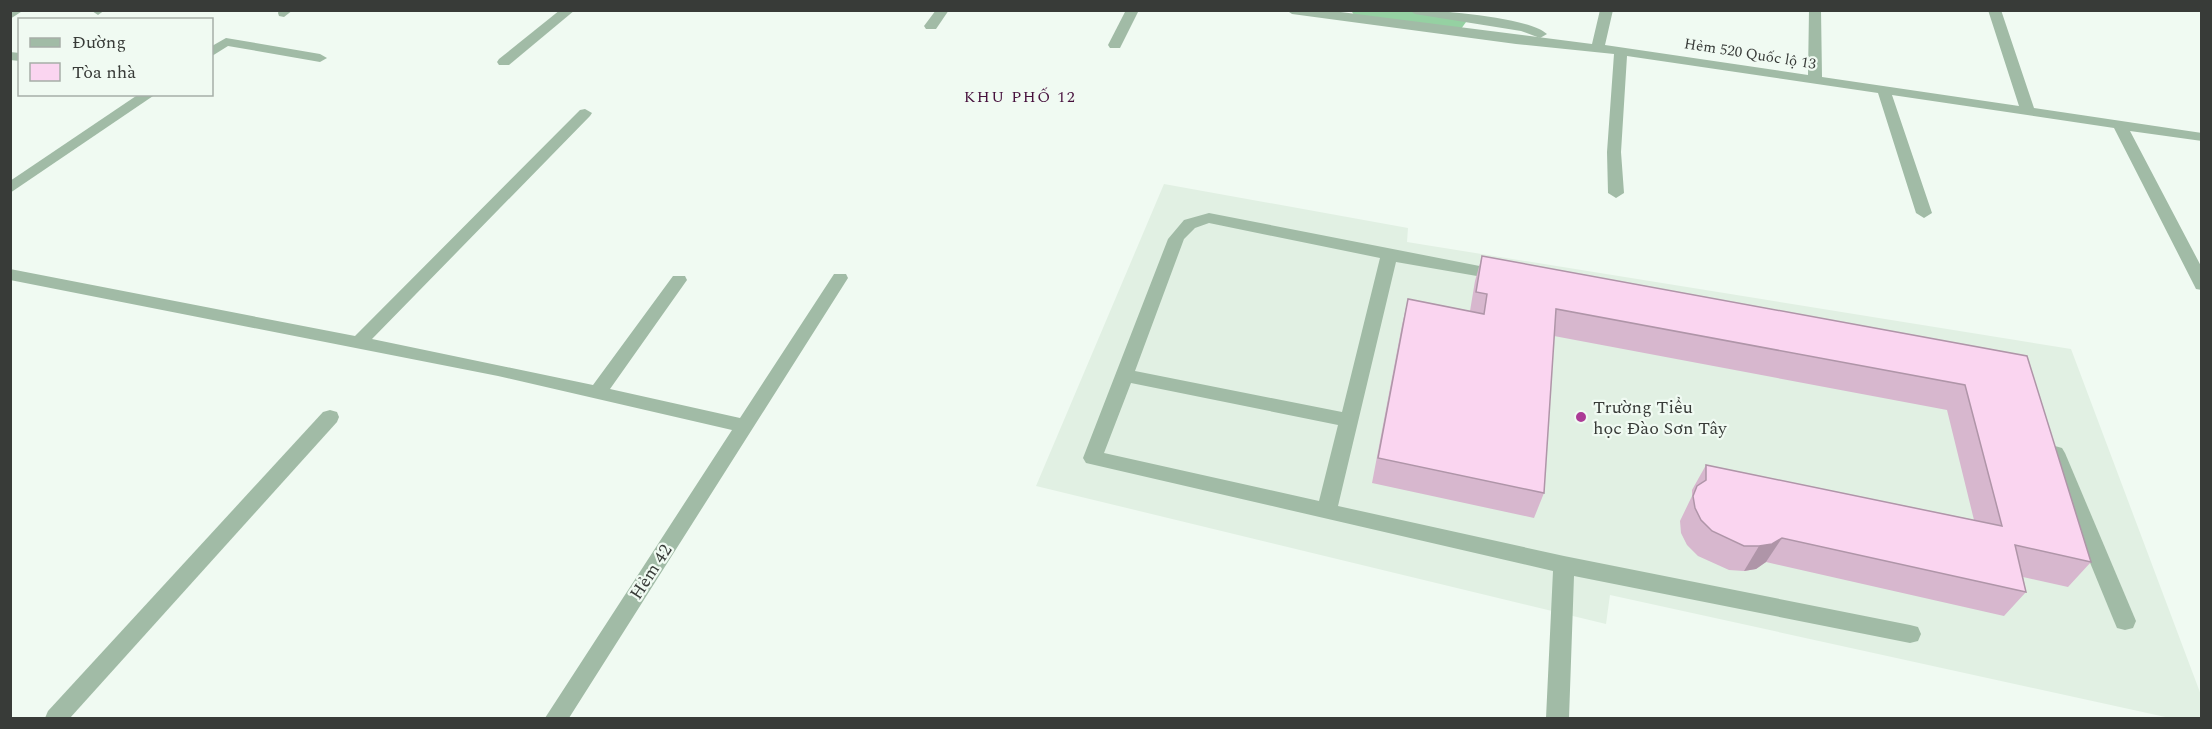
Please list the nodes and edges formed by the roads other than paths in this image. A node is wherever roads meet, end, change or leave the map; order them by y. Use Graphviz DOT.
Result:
graph roads {
  1 [pos="18,10"];
  2 [pos="569,10"];
  3 [pos="943,10"];
  4 [pos="1133,10"];
  5 [pos="1292,10"];
  6 [pos="1415,10"];
  7 [pos="1607,10"];
  8 [pos="1815,10"];
  9 [pos="1994,10"];
  10 [pos="1446,13"];
  11 [pos="10,15"];
  12 [pos="931,26"];
  13 [pos="1115,45"];
  14 [pos="1574,45"];
  15 [pos="1598,48"];
  16 [pos="213,51"];
  17 [pos="1621,51"];
  18 [pos="320,58"];
  19 [pos="504,62"];
  20 [pos="1815,81"];
  21 [pos="1884,91"];
  22 [pos="145,96"];
  23 [pos="2028,112"];
  24 [pos="585,113"];
  25 [pos="2120,125"];
  26 [pos="2202,137"];
  27 [pos="10,188"];
  28 [pos="1616,193"];
  29 [pos="1924,213"];
  30 [pos="1389,255"];
  31 [pos="10,274"];
  32 [pos="840,278"];
  33 [pos="1518,278"];
  34 [pos="679,280"];
  35 [pos="2202,285"];
  36 [pos="358,343"];
  37 [pos="1124,375"];
  38 [pos="597,393"];
  39 [pos="330,417"];
  40 [pos="1348,420"];
  41 [pos="745,426"];
  42 [pos="2048,435"];
  43 [pos="1327,511"];
  44 [pos="1564,565"];
  45 [pos="2125,621"];
  46 [pos="1910,634"];
  47 [pos="56,718"];
  48 [pos="556,718"];
  49 [pos="1557,718"];
  1 -- 11 [label="street"];
  2 -- 19 [label="street"];
  3 -- 12 [label="street"];
  4 -- 13 [label="street"];
  5 -- 14 [label="street, Hẻm 520 Quốc lộ 13"];
  6 -- 10 [label="street"];
  7 -- 15 [label="street"];
  8 -- 20 [label="street"];
  9 -- 23 [label="street"];
  10 -- 14 [label="street"];
  14 -- 15 [label="street, Hẻm 520 Quốc lộ 13"];
  15 -- 17 [label="street, Hẻm 520 Quốc lộ 13"];
  16 -- 18 [label="street"];
  17 -- 20 [label="street, Hẻm 520 Quốc lộ 13"];
  17 -- 28 [label="street"];
  20 -- 21 [label="street, Hẻm 520 Quốc lộ 13"];
  21 -- 23 [label="street, Hẻm 520 Quốc lộ 13"];
  21 -- 29 [label="street"];
  22 -- 27 [label="street"];
  23 -- 25 [label="street, Hẻm 520 Quốc lộ 13"];
  24 -- 36 [label="street"];
  25 -- 26 [label="street, Hẻm 520 Quốc lộ 13"];
  25 -- 35 [label="street"];
  30 -- 33 [label="street"];
  30 -- 37 [label="street"];
  30 -- 40 [label="street"];
  31 -- 36 [label="street"];
  32 -- 41 [label="street, Hẻm 42"];
  34 -- 38 [label="street"];
  36 -- 38 [label="street"];
  37 -- 40 [label="street"];
  37 -- 43 [label="street"];
  38 -- 41 [label="street"];
  39 -- 47 [label="street"];
  40 -- 43 [label="street"];
  41 -- 48 [label="street, Hẻm 42"];
  42 -- 45 [label="street"];
  43 -- 44 [label="street"];
  44 -- 46 [label="street"];
  44 -- 49 [label="street"];
}
